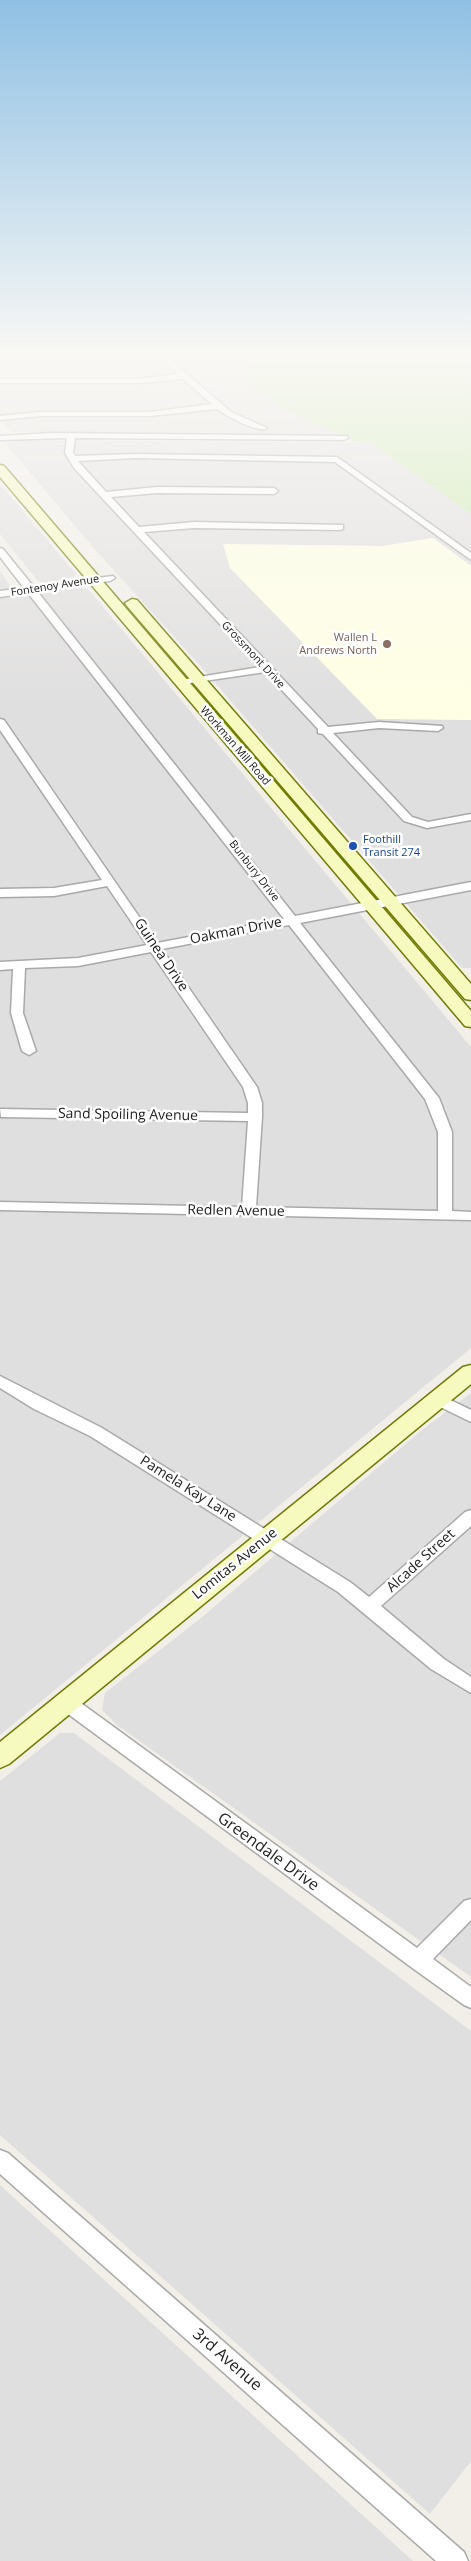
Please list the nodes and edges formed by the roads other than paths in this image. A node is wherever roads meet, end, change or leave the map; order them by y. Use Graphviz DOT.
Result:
graph roads {
  1 [pos="9,471"];
  2 [pos="10,471"];
  3 [pos="82,471"];
  4 [pos="352,471"];
  5 [pos="274,491"];
  6 [pos="103,495"];
  7 [pos="340,527"];
  8 [pos="135,530"];
  9 [pos="0,550"];
  10 [pos="471,556"];
  11 [pos="110,578"];
  12 [pos="94,580"];
  13 [pos="32,590"];
  14 [pos="0,594"];
  15 [pos="266,669"];
  16 [pos="198,680"];
  17 [pos="181,682"];
  18 [pos="0,722"];
  19 [pos="438,728"];
  20 [pos="322,731"];
  21 [pos="471,817"];
  22 [pos="112,882"];
  23 [pos="471,886"];
  24 [pos="0,893"];
  25 [pos="390,900"];
  26 [pos="371,904"];
  27 [pos="293,920"];
  28 [pos="155,946"];
  29 [pos="0,966"];
  30 [pos="19,966"];
  31 [pos="471,995"];
  32 [pos="471,1022"];
  33 [pos="29,1051"];
  34 [pos="1,1113"];
  35 [pos="255,1117"];
  36 [pos="0,1206"];
  37 [pos="249,1211"];
  38 [pos="445,1216"];
  39 [pos="471,1216"];
  40 [pos="471,1372"];
  41 [pos="0,1380"];
  42 [pos="438,1399"];
  43 [pos="471,1418"];
  44 [pos="471,1516"];
  45 [pos="267,1539"];
  46 [pos="371,1606"];
  47 [pos="471,1686"];
  48 [pos="66,1703"];
  49 [pos="0,1757"];
  50 [pos="471,1908"];
  51 [pos="418,1961"];
  52 [pos="471,1999"];
  53 [pos="0,2160"];
  54 [pos="455,2561"];
  1 -- 12 [label="main road, Workman Mill Road"];
  2 -- 11 [label="main road, Workman Mill Road"];
  3 -- 6 [label="street, Grossmont Drive"];
  4 -- 10 [label="street"];
  5 -- 6 [label="street"];
  6 -- 8 [label="street, Grossmont Drive"];
  7 -- 8 [label="street"];
  8 -- 15 [label="street, Grossmont Drive"];
  9 -- 13 [label="street, Bunbury Drive"];
  11 -- 12 [label="street, Fontenoy Avenue"];
  11 -- 16 [label="main road, Workman Mill Road"];
  12 -- 13 [label="street, Fontenoy Avenue"];
  12 -- 17 [label="main road, Workman Mill Road"];
  13 -- 14 [label="street, Fontenoy Avenue"];
  13 -- 27 [label="street, Bunbury Drive"];
  15 -- 16 [label="street"];
  15 -- 20 [label="street, Grossmont Drive"];
  16 -- 17 [label="street"];
  16 -- 25 [label="main road, Workman Mill Road"];
  17 -- 26 [label="main road, Workman Mill Road"];
  18 -- 22 [label="street, Guinea Drive"];
  19 -- 20 [label="street"];
  20 -- 21 [label="street, Grossmont Drive"];
  22 -- 24 [label="street"];
  22 -- 28 [label="street, Guinea Drive"];
  23 -- 25 [label="street, Oakman Drive"];
  25 -- 26 [label="street, Oakman Drive"];
  25 -- 31 [label="main road, Workman Mill Road"];
  26 -- 27 [label="street, Oakman Drive"];
  26 -- 32 [label="main road, Workman Mill Road"];
  27 -- 28 [label="street, Oakman Drive"];
  27 -- 38 [label="street, Bunbury Drive"];
  28 -- 30 [label="street, Oakman Drive"];
  28 -- 35 [label="street, Guinea Drive"];
  29 -- 30 [label="street, Oakman Drive"];
  30 -- 33 [label="street"];
  34 -- 35 [label="street, Sand Spoiling Avenue"];
  35 -- 37 [label="street, Guinea Drive"];
  36 -- 37 [label="street, Redlen Avenue"];
  37 -- 38 [label="street, Redlen Avenue"];
  38 -- 39 [label="street, Redlen Avenue"];
  40 -- 42 [label="main road, Lomitas Avenue"];
  41 -- 45 [label="street, Pamela Kay Lane"];
  42 -- 43 [label="street"];
  42 -- 45 [label="main road, Lomitas Avenue"];
  44 -- 46 [label="street, Alcade Street"];
  45 -- 46 [label="street, Pamela Kay Lane"];
  45 -- 48 [label="main road, Lomitas Avenue"];
  46 -- 47 [label="street, Pamela Kay Lane"];
  48 -- 49 [label="main road, Lomitas Avenue"];
  48 -- 51 [label="street, Greendale Drive"];
  50 -- 51 [label="street"];
  51 -- 52 [label="street, Greendale Drive"];
  53 -- 54 [label="street, 3rd Avenue"];
}
